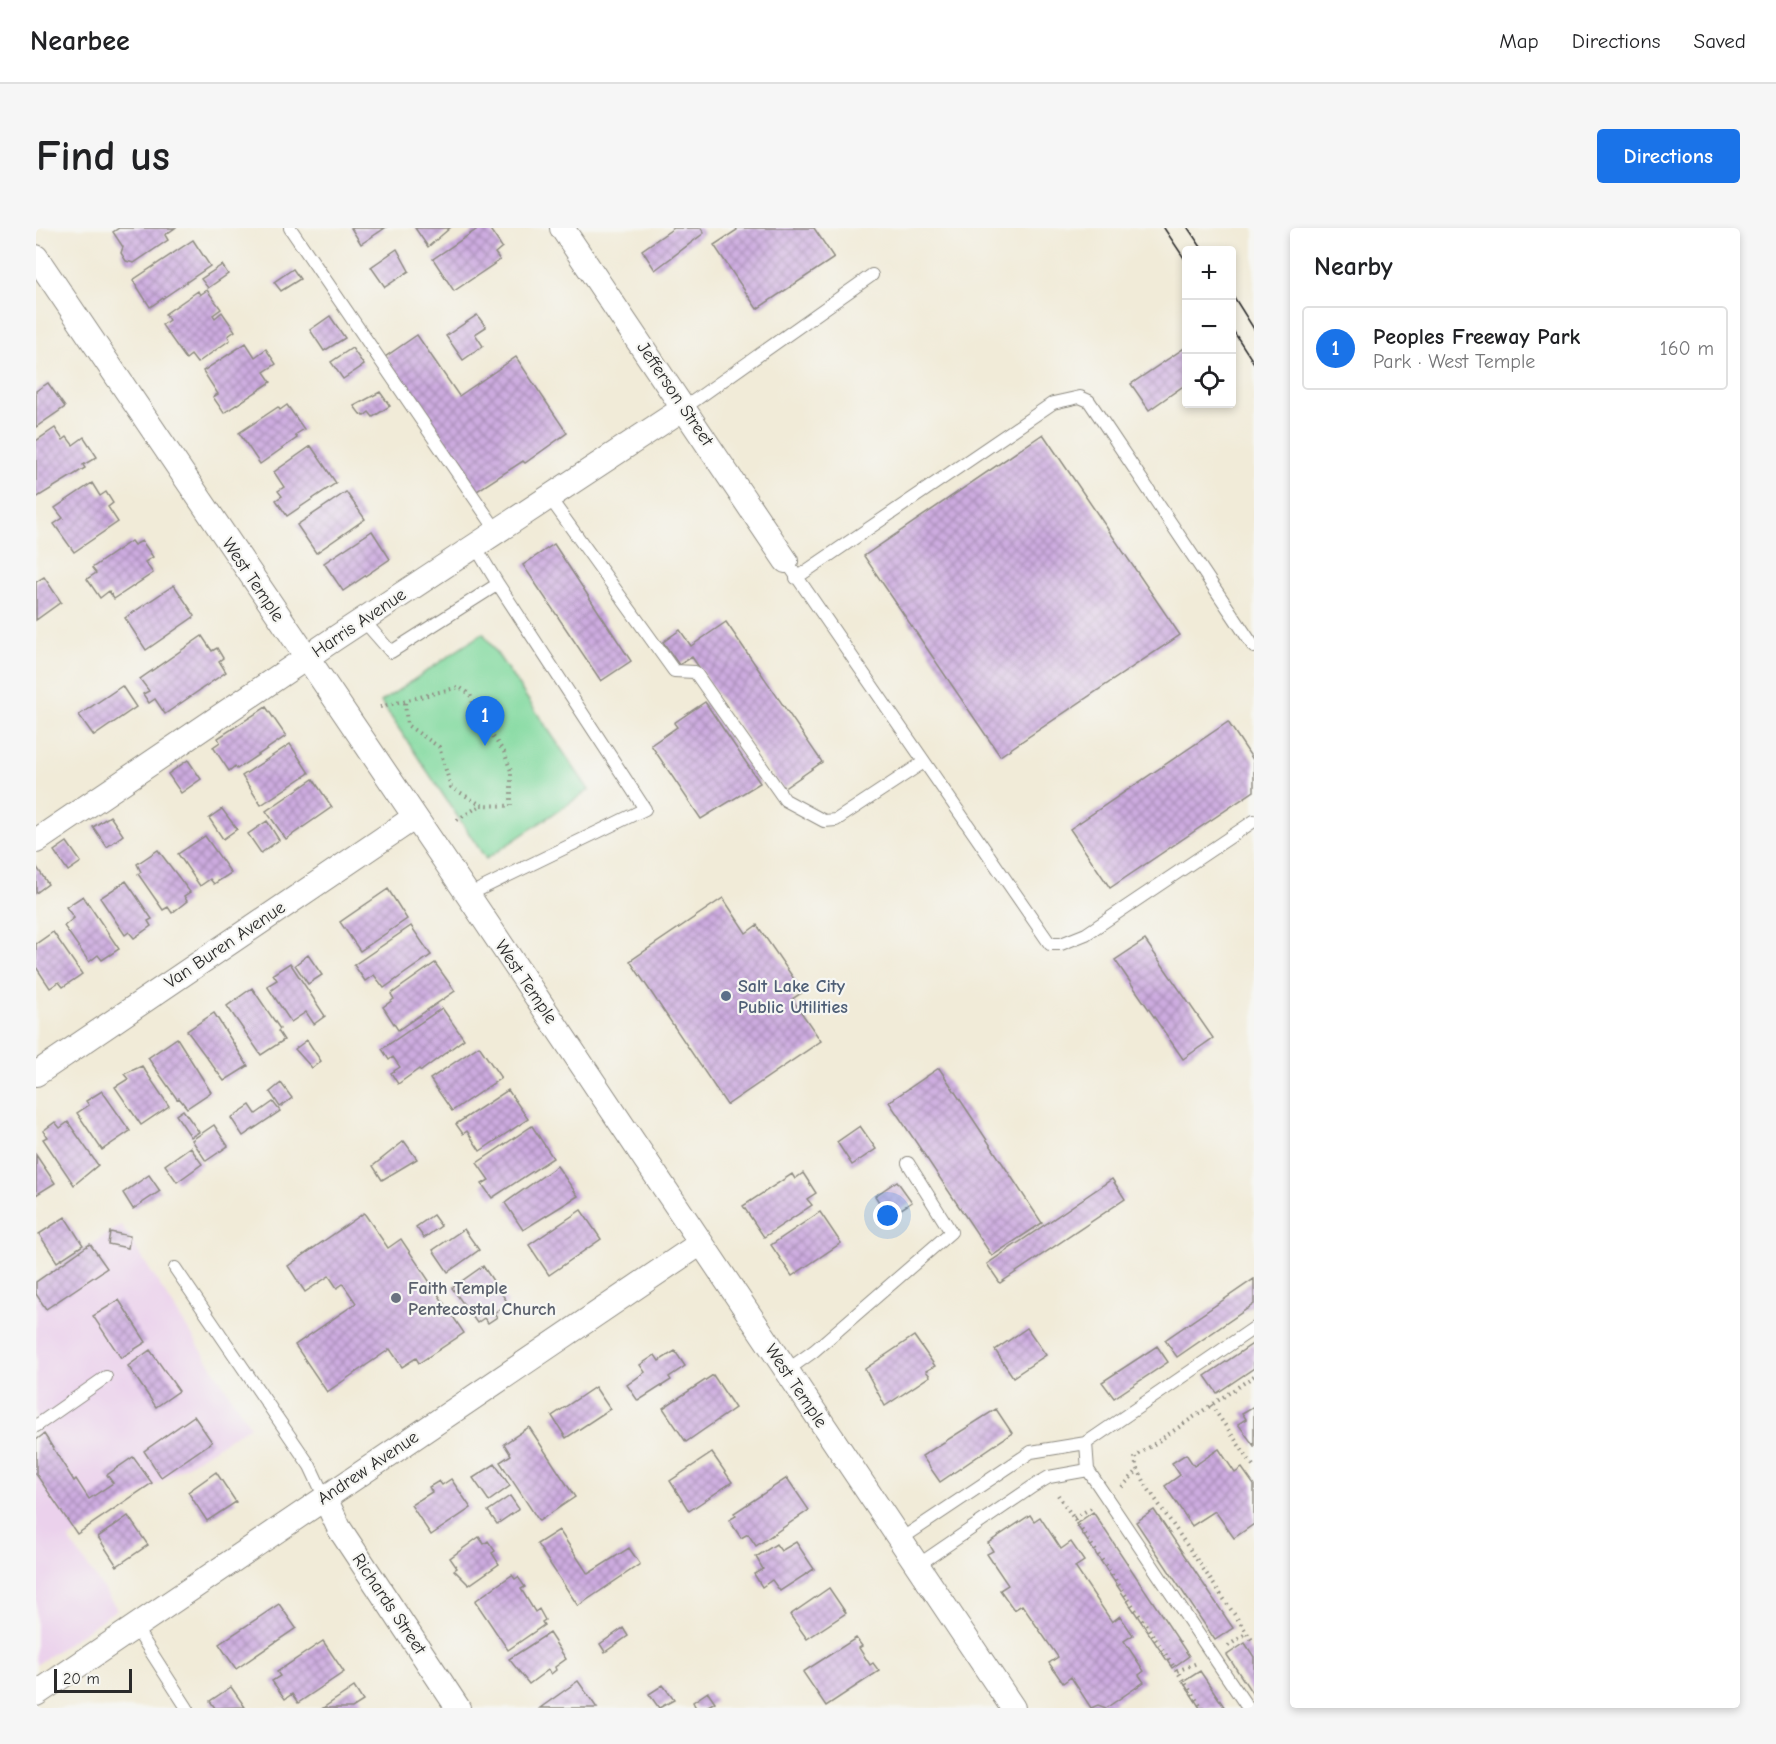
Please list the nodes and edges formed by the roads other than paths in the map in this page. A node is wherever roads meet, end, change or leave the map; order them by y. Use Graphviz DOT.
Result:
graph roads {
  1 [pos="290,228"];
  2 [pos="562,228"];
  3 [pos="36,257"];
  4 [pos="872,274"];
  5 [pos="684,408"];
  6 [pos="549,497"];
  7 [pos="497,531"];
  8 [pos="475,546"];
  9 [pos="791,570"];
  10 [pos="498,584"];
  11 [pos="363,620"];
  12 [pos="1254,647"];
  13 [pos="306,658"];
  14 [pos="924,762"];
  15 [pos="415,817"];
  16 [pos="1254,821"];
  17 [pos="36,841"];
  18 [pos="468,895"];
  19 [pos="36,1074"];
  20 [pos="908,1163"];
  21 [pos="701,1243"];
  22 [pos="175,1268"];
  23 [pos="1254,1328"];
  24 [pos="786,1371"];
  25 [pos="106,1377"];
  26 [pos="36,1426"];
  27 [pos="1086,1443"];
  28 [pos="1088,1470"];
  29 [pos="325,1498"];
  30 [pos="901,1539"];
  31 [pos="918,1565"];
  32 [pos="135,1627"];
  33 [pos="36,1694"];
  34 [pos="187,1708"];
  35 [pos="458,1708"];
  36 [pos="1013,1708"];
  37 [pos="1248,1708"];
  1 -- 7 [label="lane"];
  2 -- 5 [label="street, Jefferson Street"];
  3 -- 13 [label="street, West Temple"];
  4 -- 5 [label="lane"];
  5 -- 6 [label="street, Harris Avenue"];
  5 -- 9 [label="street, Jefferson Street"];
  6 -- 7 [label="street, Harris Avenue"];
  6 -- 14 [label="lane"];
  7 -- 8 [label="street, Harris Avenue"];
  8 -- 10 [label="lane"];
  8 -- 11 [label="street, Harris Avenue"];
  9 -- 12 [label="lane"];
  9 -- 14 [label="lane"];
  10 -- 11 [label="lane"];
  10 -- 18 [label="lane"];
  11 -- 13 [label="street, Harris Avenue"];
  13 -- 15 [label="street, West Temple"];
  13 -- 17 [label="street, Harris Avenue"];
  14 -- 16 [label="lane"];
  15 -- 18 [label="street, West Temple"];
  15 -- 19 [label="street, Van Buren Avenue"];
  18 -- 21 [label="street, West Temple"];
  20 -- 24 [label="lane"];
  21 -- 24 [label="street, West Temple"];
  21 -- 29 [label="street, Andrew Avenue"];
  22 -- 29 [label="lane"];
  23 -- 27 [label="lane"];
  24 -- 30 [label="street, West Temple"];
  25 -- 26 [label="lane"];
  27 -- 28 [label="lane"];
  27 -- 30 [label="lane"];
  28 -- 31 [label="lane"];
  28 -- 37 [label="lane"];
  29 -- 32 [label="street, Andrew Avenue"];
  29 -- 35 [label="street, Richards Street"];
  30 -- 31 [label="street, West Temple"];
  31 -- 36 [label="street, West Temple"];
  32 -- 33 [label="street, Andrew Avenue"];
  32 -- 34 [label="lane"];
}
